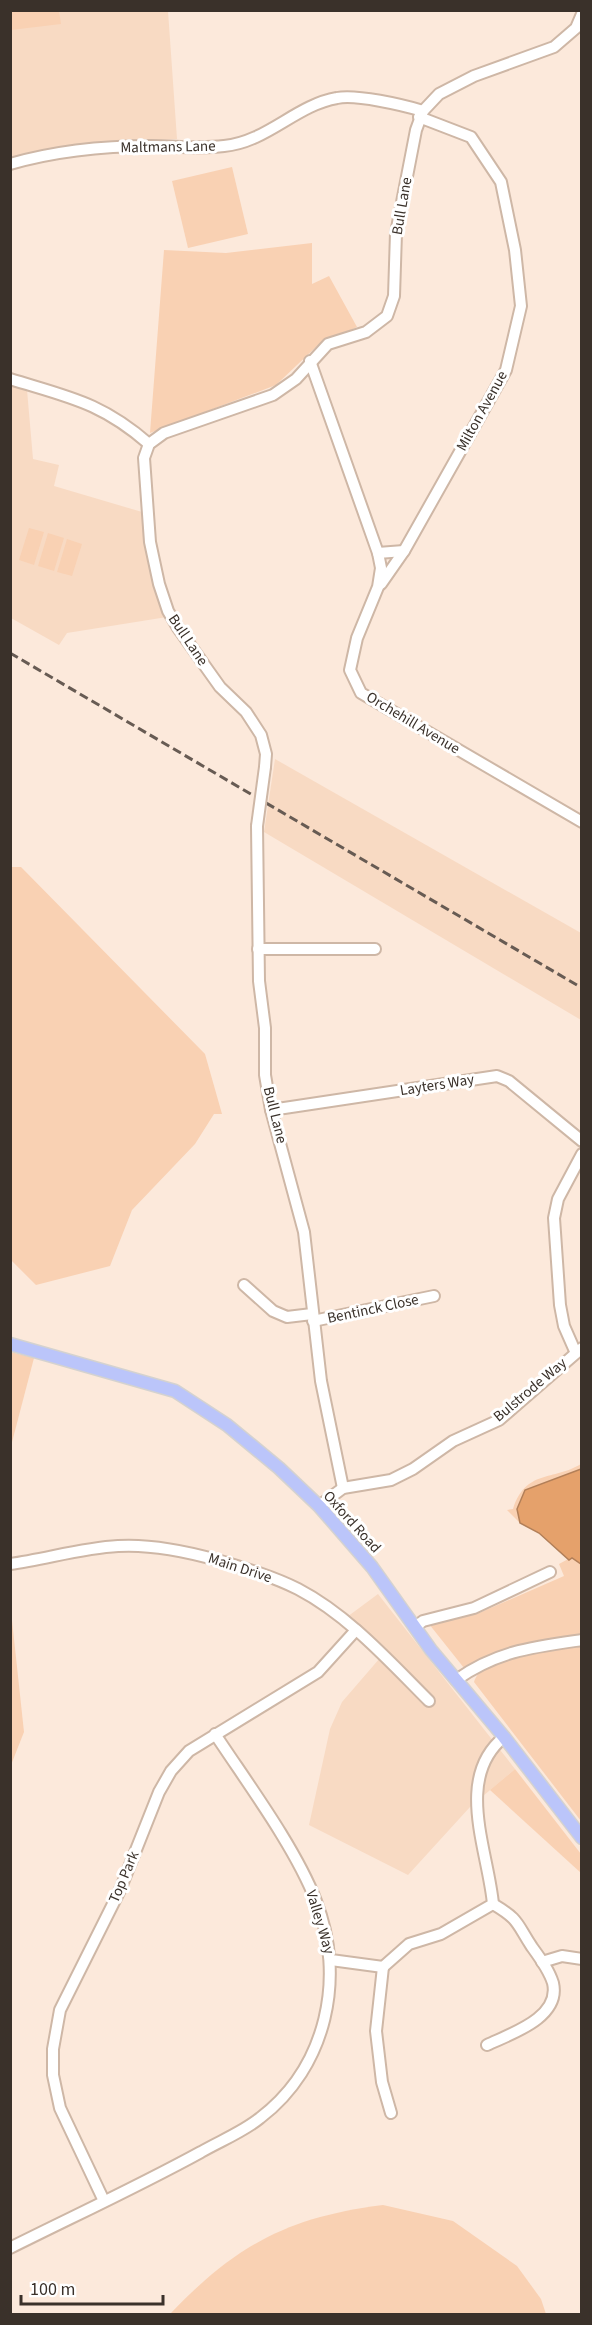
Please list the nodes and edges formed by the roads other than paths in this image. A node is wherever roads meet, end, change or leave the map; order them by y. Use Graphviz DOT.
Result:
graph roads {
  1 [pos="582,14"];
  2 [pos="421,114"];
  3 [pos="10,164"];
  4 [pos="310,361"];
  5 [pos="10,380"];
  6 [pos="148,444"];
  7 [pos="404,551"];
  8 [pos="378,553"];
  9 [pos="378,586"];
  10 [pos="582,822"];
  11 [pos="258,949"];
  12 [pos="375,949"];
  13 [pos="271,1110"];
  14 [pos="582,1141"];
  15 [pos="582,1154"];
  16 [pos="244,1285"];
  17 [pos="434,1296"];
  18 [pos="312,1318"];
  19 [pos="10,1344"];
  20 [pos="578,1349"];
  21 [pos="343,1488"];
  22 [pos="319,1506"];
  23 [pos="10,1564"];
  24 [pos="550,1572"];
  25 [pos="415,1627"];
  26 [pos="356,1630"];
  27 [pos="582,1640"];
  28 [pos="456,1680"];
  29 [pos="429,1701"];
  30 [pos="215,1734"];
  31 [pos="504,1737"];
  32 [pos="582,1838"];
  33 [pos="493,1904"];
  34 [pos="582,1959"];
  35 [pos="331,1960"];
  36 [pos="542,1962"];
  37 [pos="382,1967"];
  38 [pos="487,2045"];
  39 [pos="391,2113"];
  40 [pos="104,2201"];
  41 [pos="10,2248"];
  1 -- 2 [label="street"];
  2 -- 3 [label="street, Maltmans Lane"];
  2 -- 4 [label="street, Bull Lane"];
  2 -- 7 [label="street, Milton Avenue"];
  4 -- 6 [label="street, Bull Lane"];
  4 -- 8 [label="street, Orchehill Avenue"];
  5 -- 6 [label="street"];
  6 -- 11 [label="street, Bull Lane, bridge"];
  7 -- 8 [label="street"];
  7 -- 9 [label="street, Milton Avenue"];
  8 -- 9 [label="street, Orchehill Avenue"];
  9 -- 10 [label="street, Orchehill Avenue"];
  11 -- 12 [label="street"];
  11 -- 13 [label="street, Bull Lane"];
  13 -- 14 [label="street, Layters Way"];
  13 -- 18 [label="street, Bull Lane"];
  15 -- 20 [label="street"];
  16 -- 18 [label="street, Bentinck Close"];
  17 -- 18 [label="street, Bentinck Close"];
  18 -- 21 [label="street, Bull Lane"];
  19 -- 22 [label="main road, Oxford Road"];
  20 -- 21 [label="street, Bulstrode Way"];
  21 -- 22 [label="street, Bulstrode Way"];
  22 -- 25 [label="main road, Oxford Road"];
  23 -- 26 [label="street, Main Drive"];
  24 -- 25 [label="street"];
  25 -- 28 [label="main road, Oxford Road"];
  26 -- 29 [label="street, Main Drive"];
  26 -- 30 [label="street, Top Park"];
  27 -- 28 [label="street"];
  28 -- 31 [label="main road, Oxford Road"];
  30 -- 35 [label="street, Valley Way"];
  30 -- 40 [label="street, Top Park"];
  31 -- 32 [label="main road, Oxford Road"];
  31 -- 33 [label="street"];
  33 -- 36 [label="street"];
  33 -- 37 [label="street"];
  34 -- 36 [label="street"];
  35 -- 37 [label="street"];
  35 -- 40 [label="street, Valley Way"];
  36 -- 38 [label="street"];
  37 -- 39 [label="street"];
  40 -- 41 [label="street, Valley Way"];
}
